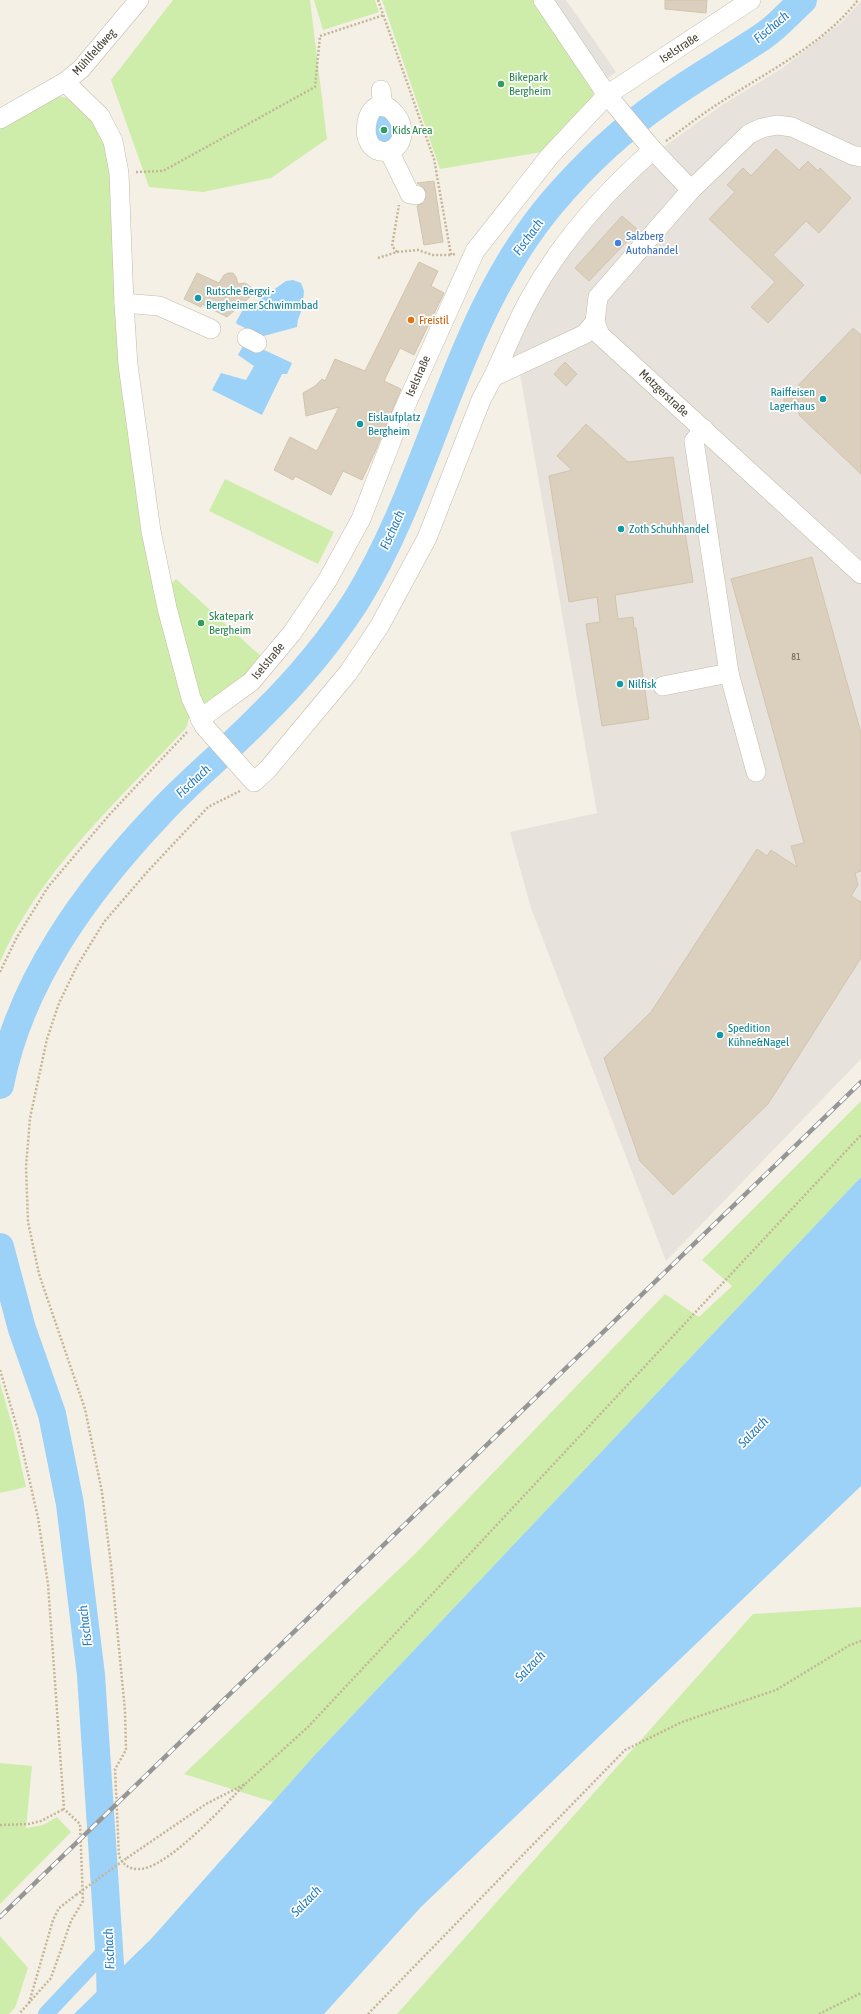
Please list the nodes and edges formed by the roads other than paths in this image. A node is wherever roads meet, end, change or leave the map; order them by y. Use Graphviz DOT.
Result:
graph roads {
  1 [pos="139,0"];
  2 [pos="543,0"];
  3 [pos="751,0"];
  4 [pos="65,82"];
  5 [pos="607,95"];
  6 [pos="0,120"];
  7 [pos="653,150"];
  8 [pos="389,151"];
  9 [pos="861,157"];
  10 [pos="691,190"];
  11 [pos="416,195"];
  12 [pos="124,303"];
  13 [pos="595,322"];
  14 [pos="211,329"];
  15 [pos="493,377"];
  16 [pos="704,429"];
  17 [pos="836,551"];
  18 [pos="861,554"];
  19 [pos="861,574"];
  20 [pos="729,673"];
  21 [pos="663,686"];
  22 [pos="202,723"];
  23 [pos="756,772"];
  1 -- 4 [label="street, Mühlfeldweg"];
  2 -- 5 [label="street"];
  3 -- 5 [label="street, Iselstraße"];
  4 -- 6 [label="street, Mühlfeldweg"];
  4 -- 12 [label="street"];
  5 -- 7 [label="street"];
  5 -- 22 [label="street, Iselstraße"];
  7 -- 10 [label="street"];
  7 -- 15 [label="street"];
  8 -- 8 [label="street"];
  8 -- 11 [label="street"];
  9 -- 10 [label="street"];
  10 -- 13 [label="street"];
  12 -- 14 [label="street"];
  12 -- 22 [label="street"];
  13 -- 15 [label="street"];
  13 -- 16 [label="street, Metzgerstraße"];
  15 -- 22 [label="street"];
  16 -- 17 [label="street, Metzgerstraße"];
  16 -- 20 [label="street"];
  17 -- 18 [label="street"];
  17 -- 19 [label="street, Metzgerstraße"];
  20 -- 21 [label="street"];
  20 -- 23 [label="street"];
}
